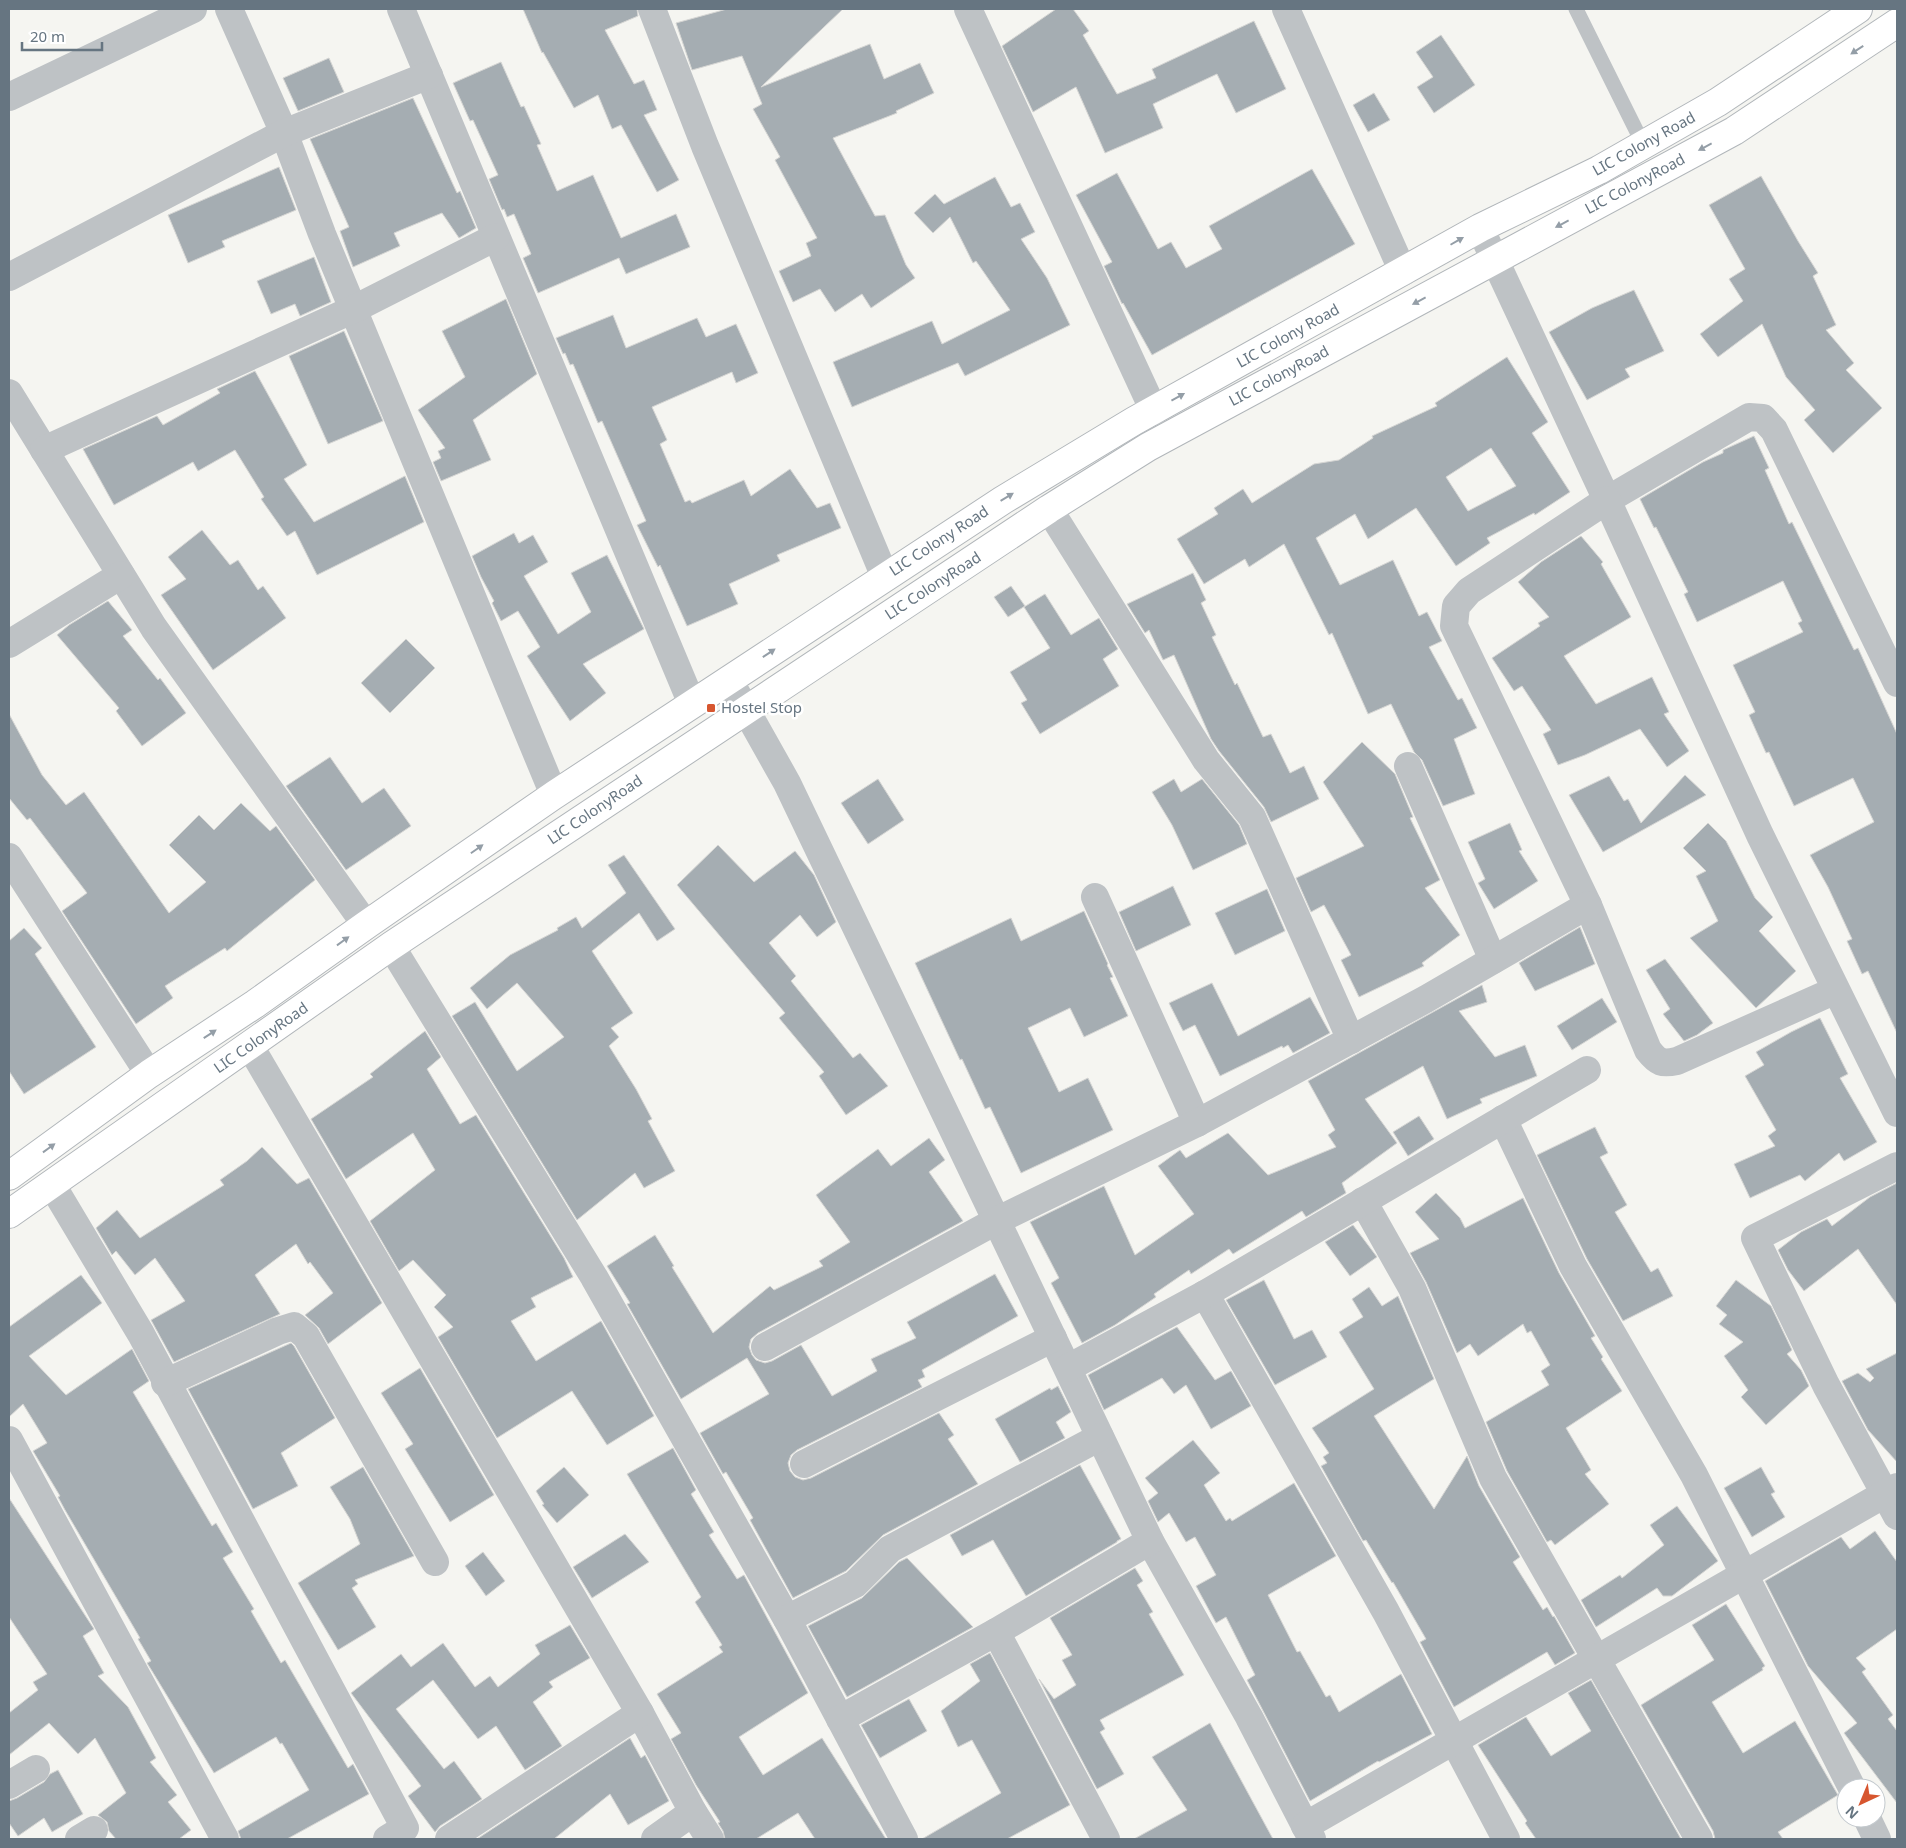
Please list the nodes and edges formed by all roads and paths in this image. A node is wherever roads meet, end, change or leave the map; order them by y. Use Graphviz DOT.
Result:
graph roads {
  1 [pos="193,9"];
  2 [pos="229,9"];
  3 [pos="401,9"];
  4 [pos="652,9"];
  5 [pos="968,9"];
  6 [pos="1286,9"];
  7 [pos="1576,9"];
  8 [pos="1858,9"];
  9 [pos="1897,23"];
  10 [pos="429,75"];
  11 [pos="9,97"];
  12 [pos="1718,102"];
  13 [pos="1734,131"];
  14 [pos="284,134"];
  15 [pos="1643,144"];
  16 [pos="1480,228"];
  17 [pos="496,237"];
  18 [pos="1495,260"];
  19 [pos="1403,272"];
  20 [pos="9,277"];
  21 [pos="354,309"];
  22 [pos="9,393"];
  23 [pos="1144,416"];
  24 [pos="1148,447"];
  25 [pos="44,450"];
  26 [pos="1607,500"];
  27 [pos="1049,509"];
  28 [pos="121,575"];
  29 [pos="884,577"];
  30 [pos="9,644"];
  31 [pos="729,680"];
  32 [pos="1897,683"];
  33 [pos="692,704"];
  34 [pos="745,709"];
  35 [pos="1408,766"];
  36 [pos="554,795"];
  37 [pos="9,857"];
  38 [pos="1095,897"];
  39 [pos="1588,906"];
  40 [pos="366,925"];
  41 [pos="391,946"];
  42 [pos="1493,960"];
  43 [pos="1836,990"];
  44 [pos="1351,1040"];
  45 [pos="250,1046"];
  46 [pos="184,1051"];
  47 [pos="1587,1070"];
  48 [pos="149,1074"];
  49 [pos="202,1079"];
  50 [pos="1897,1113"];
  51 [pos="1503,1119"];
  52 [pos="1197,1123"];
  53 [pos="1897,1166"];
  54 [pos="9,1176"];
  55 [pos="52,1185"];
  56 [pos="1364,1201"];
  57 [pos="9,1214"];
  58 [pos="996,1221"];
  59 [pos="1205,1294"];
  60 [pos="1053,1338"];
  61 [pos="765,1347"];
  62 [pos="1068,1368"];
  63 [pos="165,1382"];
  64 [pos="1100,1438"];
  65 [pos="9,1440"];
  66 [pos="804,1464"];
  67 [pos="1893,1499"];
  68 [pos="1150,1541"];
  69 [pos="436,1562"];
  70 [pos="1744,1575"];
  71 [pos="787,1619"];
  72 [pos="996,1632"];
  73 [pos="1596,1659"];
  74 [pos="640,1713"];
  75 [pos="840,1719"];
  76 [pos="1453,1741"];
  77 [pos="36,1769"];
  78 [pos="1847,1778"];
  79 [pos="9,1785"];
  80 [pos="693,1812"];
  81 [pos="1308,1832"];
  82 [pos="401,1836"];
  83 [pos="225,1839"];
  84 [pos="449,1839"];
  85 [pos="656,1839"];
  86 [pos="710,1839"];
  87 [pos="904,1839"];
  88 [pos="1106,1839"];
  89 [pos="1506,1839"];
  90 [pos="1699,1839"];
  1 -- 11 [label="street"];
  2 -- 14 [label="street"];
  3 -- 10 [label="street"];
  4 -- 29 [label="street"];
  5 -- 23 [label="street"];
  6 -- 19 [label="street"];
  7 -- 15 [label="lane"];
  8 -- 12 [label="main road, LIC Colony Road"];
  9 -- 13 [label="main road, LIC ColonyRoad, one-way"];
  10 -- 14 [label="street"];
  10 -- 17 [label="street"];
  12 -- 13 [label="main road"];
  12 -- 15 [label="main road, LIC Colony Road"];
  13 -- 18 [label="main road, LIC ColonyRoad, one-way"];
  14 -- 20 [label="street"];
  14 -- 21 [label="street"];
  15 -- 16 [label="main road, LIC Colony Road"];
  16 -- 18 [label="street"];
  19 -- 16 [label="main road, LIC Colony Road, one-way"];
  17 -- 21 [label="street"];
  17 -- 33 [label="street"];
  18 -- 24 [label="main road, LIC ColonyRoad, one-way"];
  18 -- 26 [label="street"];
  23 -- 19 [label="main road, LIC Colony Road, one-way"];
  21 -- 25 [label="street"];
  21 -- 36 [label="street"];
  22 -- 25 [label="street"];
  23 -- 24 [label="main road"];
  29 -- 23 [label="main road, LIC Colony Road, one-way"];
  24 -- 27 [label="main road, LIC ColonyRoad"];
  25 -- 28 [label="street"];
  26 -- 32 [label="street"];
  26 -- 39 [label="street"];
  26 -- 43 [label="street"];
  27 -- 34 [label="main road, LIC ColonyRoad"];
  27 -- 44 [label="street"];
  28 -- 30 [label="street"];
  28 -- 40 [label="street"];
  31 -- 29 [label="main road, LIC Colony Road, one-way"];
  31 -- 33 [label="main road, LIC ColonyRoad"];
  31 -- 34 [label="street"];
  33 -- 36 [label="main road, LIC ColonyRoad"];
  34 -- 41 [label="main road, LIC ColonyRoad"];
  34 -- 58 [label="street"];
  35 -- 42 [label="street"];
  40 -- 36 [label="main road, LIC ColonyRoad, one-way"];
  37 -- 48 [label="street"];
  38 -- 52 [label="street"];
  39 -- 42 [label="street"];
  39 -- 43 [label="street"];
  46 -- 40 [label="main road, LIC ColonyRoad, one-way"];
  41 -- 45 [label="main road, LIC ColonyRoad"];
  41 -- 71 [label="street"];
  42 -- 44 [label="street"];
  43 -- 50 [label="street"];
  44 -- 52 [label="street"];
  45 -- 49 [label="main road, LIC ColonyRoad"];
  45 -- 74 [label="street"];
  46 -- 48 [label="main road, LIC ColonyRoad"];
  46 -- 49 [label="main road"];
  47 -- 51 [label="street"];
  54 -- 48 [label="main road, LIC ColonyRoad, one-way"];
  49 -- 55 [label="main road, LIC ColonyRoad"];
  51 -- 56 [label="street"];
  51 -- 70 [label="street"];
  52 -- 58 [label="street"];
  53 -- 67 [label="street"];
  55 -- 57 [label="main road, LIC ColonyRoad"];
  55 -- 63 [label="street"];
  56 -- 59 [label="street"];
  56 -- 73 [label="street"];
  58 -- 60 [label="street"];
  58 -- 61 [label="street"];
  59 -- 62 [label="street"];
  59 -- 76 [label="street"];
  60 -- 62 [label="street"];
  60 -- 66 [label="street"];
  62 -- 64 [label="street"];
  63 -- 69 [label="street"];
  63 -- 82 [label="street"];
  64 -- 68 [label="street"];
  64 -- 71 [label="street"];
  65 -- 83 [label="street"];
  67 -- 70 [label="street"];
  68 -- 72 [label="street"];
  68 -- 81 [label="street"];
  70 -- 73 [label="street"];
  70 -- 78 [label="street"];
  71 -- 75 [label="street"];
  72 -- 75 [label="street"];
  72 -- 88 [label="street"];
  73 -- 76 [label="street"];
  73 -- 90 [label="street"];
  74 -- 80 [label="street"];
  74 -- 84 [label="street"];
  75 -- 87 [label="street"];
  76 -- 81 [label="street"];
  76 -- 89 [label="street"];
  77 -- 79 [label="street"];
  80 -- 85 [label="street"];
  80 -- 86 [label="street"];
}
